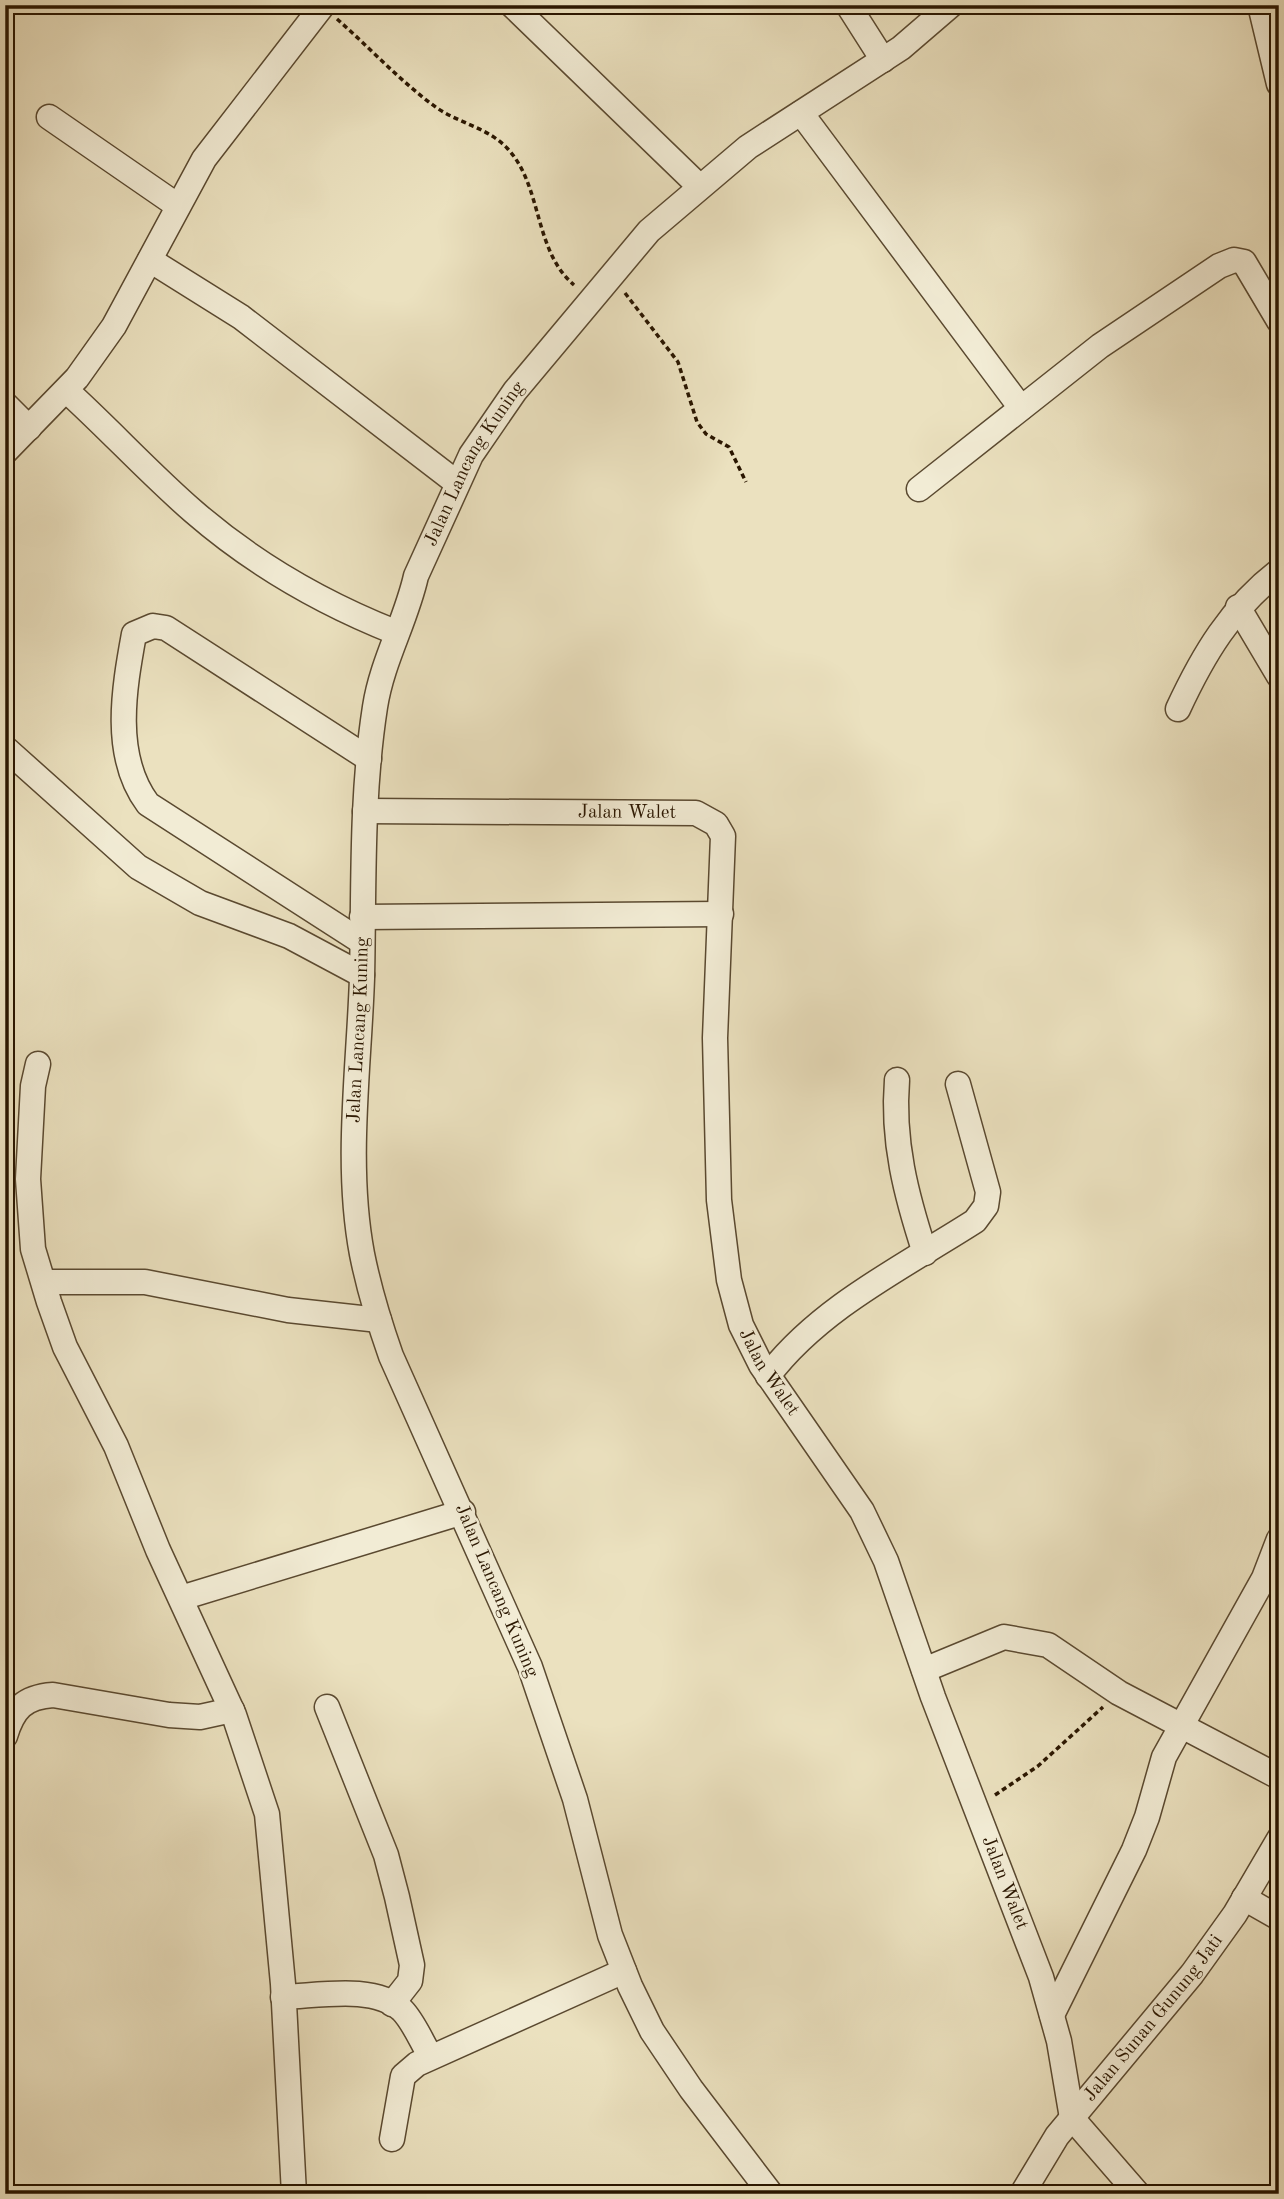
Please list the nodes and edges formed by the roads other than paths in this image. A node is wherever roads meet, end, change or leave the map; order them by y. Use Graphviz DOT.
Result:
graph roads {
  1 [pos="512,5"];
  2 [pos="848,5"];
  3 [pos="951,5"];
  4 [pos="1260,5"];
  5 [pos="326,9"];
  6 [pos="883,60"];
  7 [pos="1279,84"];
  8 [pos="801,113"];
  9 [pos="49,117"];
  10 [pos="699,186"];
  11 [pos="178,206"];
  12 [pos="150,260"];
  13 [pos="1279,321"];
  14 [pos="67,391"];
  15 [pos="5,404"];
  16 [pos="1021,408"];
  17 [pos="29,428"];
  18 [pos="5,452"];
  19 [pos="457,483"];
  20 [pos="919,489"];
  21 [pos="1279,571"];
  22 [pos="1238,607"];
  23 [pos="395,632"];
  24 [pos="1279,676"];
  25 [pos="1178,709"];
  26 [pos="5,748"];
  27 [pos="369,759"];
  28 [pos="365,811"];
  29 [pos="721,914"];
  30 [pos="362,917"];
  31 [pos="362,942"];
  32 [pos="362,975"];
  33 [pos="38,1064"];
  34 [pos="897,1080"];
  35 [pos="958,1084"];
  36 [pos="925,1253"];
  37 [pos="44,1282"];
  38 [pos="379,1320"];
  39 [pos="768,1376"];
  40 [pos="463,1512"];
  41 [pos="1279,1539"];
  42 [pos="181,1598"];
  43 [pos="924,1670"];
  44 [pos="327,1707"];
  45 [pos="232,1710"];
  46 [pos="1181,1726"];
  47 [pos="5,1736"];
  48 [pos="1279,1777"];
  49 [pos="1279,1839"];
  50 [pos="1244,1898"];
  51 [pos="1279,1918"];
  52 [pos="624,1971"];
  53 [pos="284,1997"];
  54 [pos="393,2004"];
  55 [pos="1052,2015"];
  56 [pos="431,2057"];
  57 [pos="1072,2118"];
  58 [pos="392,2138"];
  59 [pos="294,2194"];
  60 [pos="771,2194"];
  61 [pos="1022,2194"];
  62 [pos="1138,2194"];
  1 -- 10 [label="street"];
  2 -- 6 [label="street"];
  3 -- 6 [label="street, Jalan Lancang Kuning"];
  4 -- 7 [label="street"];
  5 -- 11 [label="street"];
  6 -- 8 [label="street, Jalan Lancang Kuning"];
  8 -- 10 [label="street, Jalan Lancang Kuning"];
  8 -- 16 [label="street"];
  9 -- 11 [label="street"];
  10 -- 19 [label="street, Jalan Lancang Kuning"];
  11 -- 12 [label="street"];
  12 -- 14 [label="street"];
  12 -- 19 [label="street"];
  13 -- 16 [label="street"];
  14 -- 17 [label="street"];
  14 -- 23 [label="street"];
  15 -- 17 [label="street"];
  16 -- 20 [label="street"];
  17 -- 18 [label="street"];
  19 -- 23 [label="street, Jalan Lancang Kuning"];
  21 -- 22 [label="street"];
  22 -- 24 [label="street"];
  22 -- 25 [label="street"];
  23 -- 27 [label="street, Jalan Lancang Kuning"];
  26 -- 32 [label="street"];
  27 -- 28 [label="street, Jalan Lancang Kuning"];
  27 -- 31 [label="street"];
  28 -- 29 [label="street, Jalan Walet"];
  28 -- 30 [label="street, Jalan Lancang Kuning"];
  29 -- 30 [label="street"];
  29 -- 39 [label="street, Jalan Walet"];
  30 -- 31 [label="street, Jalan Lancang Kuning"];
  31 -- 32 [label="street, Jalan Lancang Kuning"];
  32 -- 38 [label="street, Jalan Lancang Kuning"];
  33 -- 37 [label="street"];
  34 -- 36 [label="street"];
  35 -- 36 [label="street"];
  36 -- 39 [label="street"];
  37 -- 38 [label="street"];
  37 -- 42 [label="street"];
  38 -- 40 [label="street, Jalan Lancang Kuning"];
  39 -- 43 [label="street, Jalan Walet"];
  40 -- 42 [label="street"];
  40 -- 52 [label="street, Jalan Lancang Kuning"];
  41 -- 46 [label="street"];
  42 -- 45 [label="street"];
  43 -- 46 [label="street"];
  43 -- 55 [label="street, Jalan Walet"];
  44 -- 54 [label="street"];
  45 -- 47 [label="street"];
  45 -- 53 [label="street"];
  46 -- 48 [label="street"];
  46 -- 55 [label="street"];
  49 -- 50 [label="street, Jalan Sunan Gunung Jati"];
  50 -- 51 [label="street"];
  50 -- 57 [label="street, Jalan Sunan Gunung Jati"];
  52 -- 56 [label="street"];
  52 -- 60 [label="street, Jalan Lancang Kuning"];
  53 -- 54 [label="street"];
  53 -- 59 [label="street"];
  54 -- 56 [label="street"];
  55 -- 57 [label="street, Jalan Walet"];
  56 -- 58 [label="street"];
  57 -- 61 [label="street, Jalan Sunan Gunung Jati"];
  57 -- 62 [label="street, Jalan Walet"];
}
